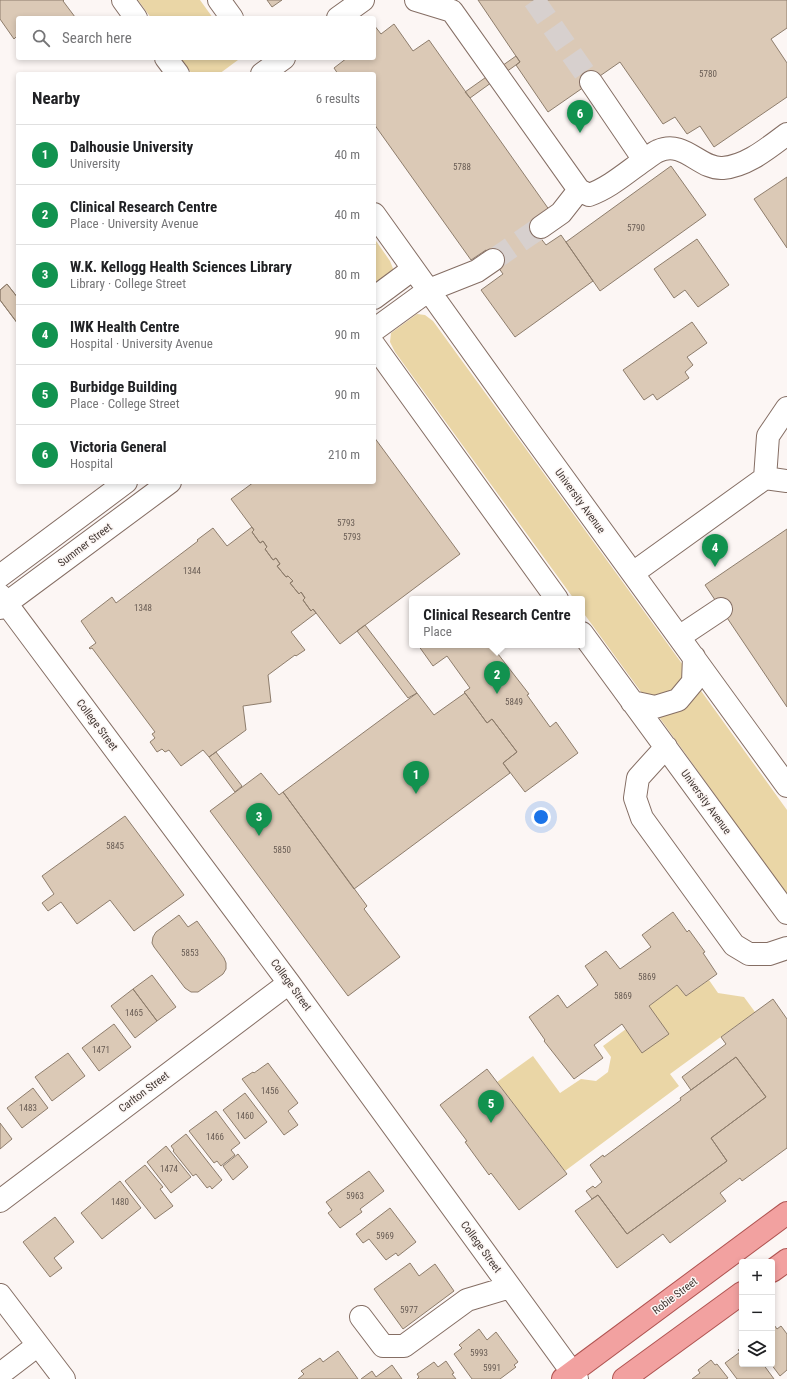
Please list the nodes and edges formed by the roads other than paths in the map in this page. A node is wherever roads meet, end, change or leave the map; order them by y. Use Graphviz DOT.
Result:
graph roads {
  1 [pos="123,0"];
  2 [pos="219,0"];
  3 [pos="362,0"];
  4 [pos="416,0"];
  5 [pos="135,16"];
  6 [pos="231,16"];
  7 [pos="341,16"];
  8 [pos="168,60"];
  9 [pos="176,72"];
  10 [pos="591,82"];
  11 [pos="787,134"];
  12 [pos="644,160"];
  13 [pos="579,190"];
  14 [pos="376,217"];
  15 [pos="541,227"];
  16 [pos="493,260"];
  17 [pos="413,269"];
  18 [pos="429,290"];
  19 [pos="376,297"];
  20 [pos="376,329"];
  21 [pos="376,348"];
  22 [pos="787,408"];
  23 [pos="765,478"];
  24 [pos="787,481"];
  25 [pos="123,484"];
  26 [pos="167,484"];
  27 [pos="633,572"];
  28 [pos="0,576"];
  29 [pos="555,596"];
  30 [pos="2,602"];
  31 [pos="720,609"];
  32 [pos="585,637"];
  33 [pos="679,637"];
  34 [pos="694,657"];
  35 [pos="632,702"];
  36 [pos="666,747"];
  37 [pos="787,786"];
  38 [pos="787,913"];
  39 [pos="787,948"];
  40 [pos="289,983"];
  41 [pos="0,1201"];
  42 [pos="787,1213"];
  43 [pos="787,1260"];
  44 [pos="775,1269"];
  45 [pos="510,1287"];
  46 [pos="0,1295"];
  47 [pos="739,1295"];
  48 [pos="362,1317"];
  49 [pos="38,1345"];
  50 [pos="0,1374"];
  51 [pos="571,1377"];
  52 [pos="64,1379"];
  53 [pos="624,1379"];
  1 -- 5 [label="street"];
  2 -- 6 [label="street"];
  3 -- 7 [label="street"];
  4 -- 13 [label="street"];
  8 -- 9 [label="street"];
  10 -- 12 [label="street"];
  11 -- 12 [label="street"];
  12 -- 13 [label="street"];
  13 -- 15 [label="street"];
  14 -- 17 [label="street, University Avenue"];
  16 -- 18 [label="street"];
  17 -- 18 [label="street, University Avenue"];
  17 -- 19 [label="street"];
  18 -- 20 [label="street"];
  18 -- 27 [label="street, University Avenue"];
  21 -- 29 [label="street"];
  22 -- 23 [label="street"];
  23 -- 24 [label="street"];
  23 -- 27 [label="street"];
  25 -- 28 [label="street"];
  26 -- 30 [label="street, Summer Street"];
  27 -- 33 [label="street, University Avenue"];
  30 -- 40 [label="street, College Street"];
  31 -- 33 [label="street"];
  32 -- 35 [label="street, University Avenue"];
  33 -- 34 [label="street, University Avenue"];
  34 -- 35 [label="street"];
  34 -- 37 [label="street, University Avenue"];
  35 -- 36 [label="street, University Avenue"];
  36 -- 38 [label="street, University Avenue"];
  36 -- 39 [label="street"];
  40 -- 41 [label="street, Carlton Street"];
  40 -- 45 [label="street, College Street"];
  42 -- 51 [label="main road, Robie Street"];
  43 -- 44 [label="main road"];
  45 -- 48 [label="street"];
  45 -- 51 [label="street, College Street"];
  46 -- 49 [label="street"];
  47 -- 53 [label="main road"];
  49 -- 50 [label="street"];
  49 -- 52 [label="street"];
}
